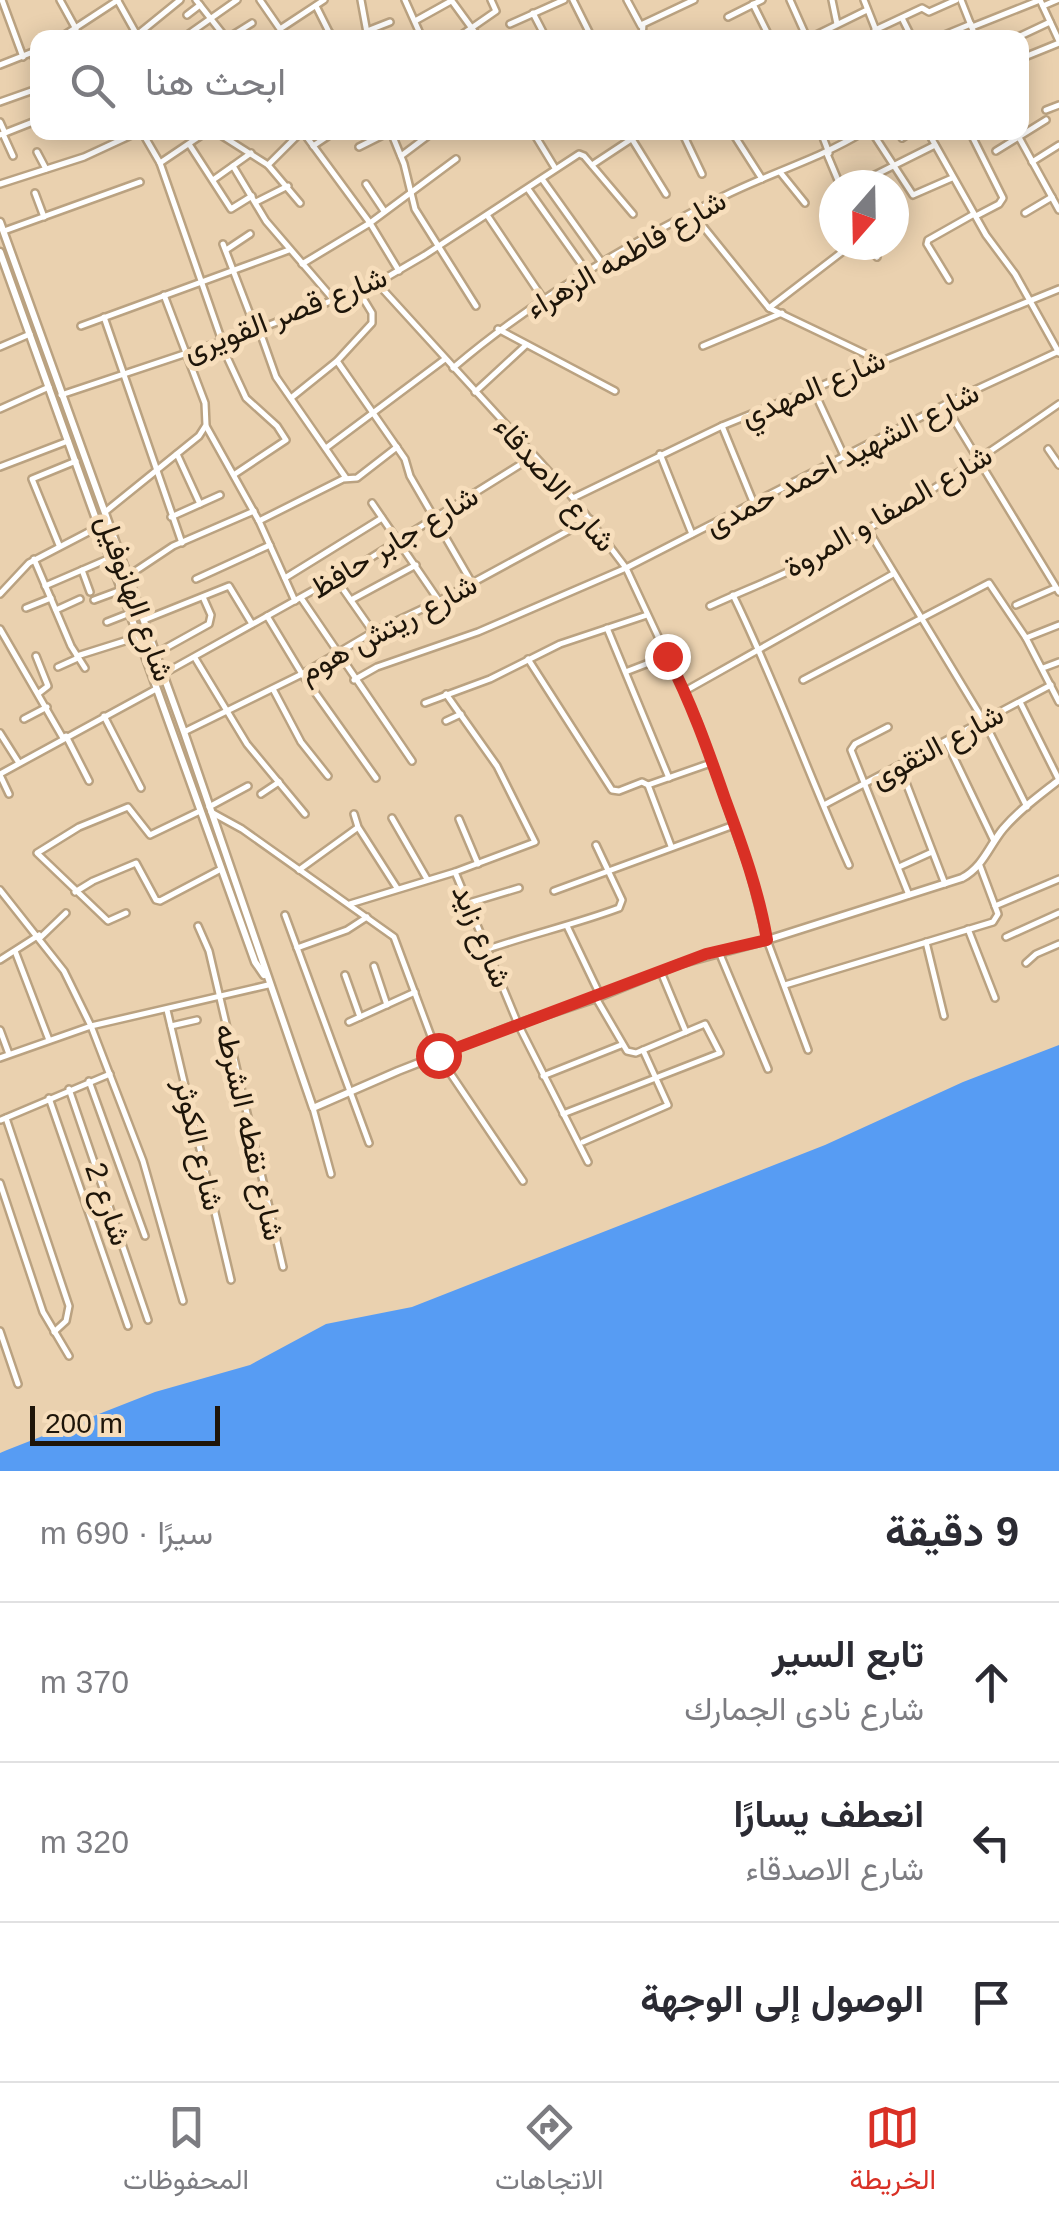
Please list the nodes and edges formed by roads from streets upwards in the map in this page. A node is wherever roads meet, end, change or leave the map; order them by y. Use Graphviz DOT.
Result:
graph roads {
  1 [pos="2,0"];
  2 [pos="60,0"];
  3 [pos="180,0"];
  4 [pos="238,0"];
  5 [pos="260,0"];
  6 [pos="324,0"];
  7 [pos="361,0"];
  8 [pos="405,0"];
  9 [pos="492,0"];
  10 [pos="564,0"];
  11 [pos="573,0"];
  12 [pos="627,0"];
  13 [pos="694,0"];
  14 [pos="762,0"];
  15 [pos="790,0"];
  16 [pos="832,0"];
  17 [pos="877,0"];
  18 [pos="959,0"];
  19 [pos="1058,0"];
  20 [pos="113,1"];
  21 [pos="449,1"];
  22 [pos="1041,2"];
  23 [pos="198,3"];
  24 [pos="753,4"];
  25 [pos="866,5"];
  26 [pos="316,6"];
  27 [pos="533,13"];
  28 [pos="186,15"];
  29 [pos="728,17"];
  30 [pos="902,17"];
  31 [pos="210,19"];
  32 [pos="415,21"];
  33 [pos="252,22"];
  34 [pos="390,22"];
  35 [pos="1050,22"];
  36 [pos="510,24"];
  37 [pos="837,24"];
  38 [pos="971,25"];
  39 [pos="641,26"];
  40 [pos="472,27"];
  41 [pos="75,30"];
  42 [pos="134,30"];
  43 [pos="145,30"];
  44 [pos="194,30"];
  45 [pos="220,30"];
  46 [pos="240,30"];
  47 [pos="328,30"];
  48 [pos="367,30"];
  49 [pos="375,30"];
  50 [pos="419,30"];
  51 [pos="468,30"];
  52 [pos="474,30"];
  53 [pos="542,30"];
  54 [pos="588,30"];
  55 [pos="641,30"];
  56 [pos="766,30"];
  57 [pos="809,30"];
  58 [pos="826,30"];
  59 [pos="875,30"];
  60 [pos="883,30"];
  61 [pos="908,30"];
  62 [pos="958,30"];
  63 [pos="973,30"];
  64 [pos="1029,32"];
  65 [pos="1059,42"];
  66 [pos="30,54"];
  67 [pos="1029,55"];
  68 [pos="23,57"];
  69 [pos="0,65"];
  70 [pos="30,92"];
  71 [pos="0,102"];
  72 [pos="1059,104"];
  73 [pos="1046,110"];
  74 [pos="1046,120"];
  75 [pos="0,122"];
  76 [pos="30,123"];
  77 [pos="1029,129"];
  78 [pos="2,134"];
  79 [pos="122,140"];
  80 [pos="145,140"];
  81 [pos="195,140"];
  82 [pos="229,140"];
  83 [pos="294,140"];
  84 [pos="308,140"];
  85 [pos="322,140"];
  86 [pos="367,140"];
  87 [pos="393,140"];
  88 [pos="422,140"];
  89 [pos="538,140"];
  90 [pos="626,140"];
  91 [pos="634,140"];
  92 [pos="686,140"];
  93 [pos="737,140"];
  94 [pos="824,140"];
  95 [pos="850,140"];
  96 [pos="877,140"];
  97 [pos="932,140"];
  98 [pos="974,140"];
  99 [pos="1011,140"];
  100 [pos="1021,140"];
  101 [pos="189,144"];
  102 [pos="1059,145"];
  103 [pos="313,146"];
  104 [pos="935,146"];
  105 [pos="359,147"];
  106 [pos="996,151"];
  107 [pos="37,152"];
  108 [pos="251,153"];
  109 [pos="828,153"];
  110 [pos="13,156"];
  111 [pos="400,156"];
  112 [pos="456,159"];
  113 [pos="1032,162"];
  114 [pos="160,163"];
  115 [pos="268,165"];
  116 [pos="592,165"];
  117 [pos="894,165"];
  118 [pos="233,166"];
  119 [pos="556,168"];
  120 [pos="46,170"];
  121 [pos="834,170"];
  122 [pos="884,170"];
  123 [pos="780,172"];
  124 [pos="702,174"];
  125 [pos="953,177"];
  126 [pos="542,178"];
  127 [pos="212,180"];
  128 [pos="762,180"];
  129 [pos="140,182"];
  130 [pos="0,184"];
  131 [pos="366,184"];
  132 [pos="288,186"];
  133 [pos="528,189"];
  134 [pos="35,193"];
  135 [pos="409,193"];
  136 [pos="666,194"];
  137 [pos="1052,197"];
  138 [pos="254,199"];
  139 [pos="300,202"];
  140 [pos="806,203"];
  141 [pos="1058,208"];
  142 [pos="384,211"];
  143 [pos="1025,213"];
  144 [pos="633,214"];
  145 [pos="693,214"];
  146 [pos="488,215"];
  147 [pos="975,215"];
  148 [pos="44,217"];
  149 [pos="0,222"];
  150 [pos="370,223"];
  151 [pos="4,231"];
  152 [pos="250,234"];
  153 [pos="439,246"];
  154 [pos="289,250"];
  155 [pos="0,252"];
  156 [pos="831,260"];
  157 [pos="602,263"];
  158 [pos="302,264"];
  159 [pos="234,271"];
  160 [pos="399,271"];
  161 [pos="587,273"];
  162 [pos="949,280"];
  163 [pos="201,282"];
  164 [pos="377,283"];
  165 [pos="358,290"];
  166 [pos="1059,290"];
  167 [pos="164,295"];
  168 [pos="333,299"];
  169 [pos="544,300"];
  170 [pos="1029,301"];
  171 [pos="476,306"];
  172 [pos="769,308"];
  173 [pos="782,313"];
  174 [pos="104,317"];
  175 [pos="80,326"];
  176 [pos="257,330"];
  177 [pos="498,330"];
  178 [pos="30,334"];
  179 [pos="221,341"];
  180 [pos="526,345"];
  181 [pos="703,346"];
  182 [pos="0,347"];
  183 [pos="1059,352"];
  184 [pos="184,353"];
  185 [pos="446,359"];
  186 [pos="878,360"];
  187 [pos="337,361"];
  188 [pos="453,368"];
  189 [pos="124,373"];
  190 [pos="49,388"];
  191 [pos="813,389"];
  192 [pos="614,390"];
  193 [pos="475,392"];
  194 [pos="61,395"];
  195 [pos="291,398"];
  196 [pos="1059,404"];
  197 [pos="945,405"];
  198 [pos="0,409"];
  199 [pos="374,414"];
  200 [pos="206,425"];
  201 [pos="722,426"];
  202 [pos="68,441"];
  203 [pos="326,448"];
  204 [pos="396,448"];
  205 [pos="1048,449"];
  206 [pos="177,454"];
  207 [pos="660,454"];
  208 [pos="534,456"];
  209 [pos="845,458"];
  210 [pos="978,460"];
  211 [pos="76,461"];
  212 [pos="1059,464"];
  213 [pos="0,467"];
  214 [pos="158,470"];
  215 [pos="234,474"];
  216 [pos="346,478"];
  217 [pos="220,495"];
  218 [pos="573,498"];
  219 [pos="200,504"];
  220 [pos="372,504"];
  221 [pos="754,504"];
  222 [pos="254,511"];
  223 [pos="104,513"];
  224 [pos="172,517"];
  225 [pos="382,518"];
  226 [pos="435,519"];
  227 [pos="590,519"];
  228 [pos="259,521"];
  229 [pos="100,526"];
  230 [pos="867,528"];
  231 [pos="693,536"];
  232 [pos="399,540"];
  233 [pos="182,543"];
  234 [pos="59,545"];
  235 [pos="270,545"];
  236 [pos="110,558"];
  237 [pos="34,559"];
  238 [pos="416,564"];
  239 [pos="626,568"];
  240 [pos="82,570"];
  241 [pos="893,574"];
  242 [pos="127,577"];
  243 [pos="285,578"];
  244 [pos="336,578"];
  245 [pos="196,579"];
  246 [pos="0,581"];
  247 [pos="472,583"];
  248 [pos="46,586"];
  249 [pos="1058,588"];
  250 [pos="122,590"];
  251 [pos="2,592"];
  252 [pos="90,592"];
  253 [pos="733,595"];
  254 [pos="203,597"];
  255 [pos="51,598"];
  256 [pos="80,599"];
  257 [pos="94,600"];
  258 [pos="298,600"];
  259 [pos="351,600"];
  260 [pos="439,600"];
  261 [pos="1016,605"];
  262 [pos="710,606"];
  263 [pos="26,608"];
  264 [pos="56,610"];
  265 [pos="130,613"];
  266 [pos="648,615"];
  267 [pos="267,616"];
  268 [pos="921,617"];
  269 [pos="142,621"];
  270 [pos="107,622"];
  271 [pos="252,624"];
  272 [pos="1059,626"];
  273 [pos="0,628"];
  274 [pos="607,628"];
  275 [pos="373,632"];
  276 [pos="143,636"];
  277 [pos="1026,638"];
  278 [pos="759,649"];
  279 [pos="155,654"];
  280 [pos="337,655"];
  281 [pos="36,656"];
  282 [pos="667,656"];
  283 [pos="77,657"];
  284 [pos="194,658"];
  285 [pos="528,659"];
  286 [pos="1059,662"];
  287 [pos="58,666"];
  288 [pos="85,668"];
  289 [pos="1042,668"];
  290 [pos="627,672"];
  291 [pos="163,674"];
  292 [pos="302,674"];
  293 [pos="354,680"];
  294 [pos="803,680"];
  295 [pos="1051,685"];
  296 [pos="273,688"];
  297 [pos="156,689"];
  298 [pos="685,691"];
  299 [pos="39,692"];
  300 [pos="446,694"];
  301 [pos="425,702"];
  302 [pos="1020,702"];
  303 [pos="1059,702"];
  304 [pos="47,707"];
  305 [pos="226,710"];
  306 [pos="461,714"];
  307 [pos="104,716"];
  308 [pos="24,719"];
  309 [pos="446,721"];
  310 [pos="984,722"];
  311 [pos="888,727"];
  312 [pos="184,732"];
  313 [pos="0,733"];
  314 [pos="64,737"];
  315 [pos="947,742"];
  316 [pos="412,761"];
  317 [pos="712,763"];
  318 [pos="19,764"];
  319 [pos="900,767"];
  320 [pos="0,774"];
  321 [pos="328,776"];
  322 [pos="376,778"];
  323 [pos="670,778"];
  324 [pos="1059,780"];
  325 [pos="89,781"];
  326 [pos="280,782"];
  327 [pos="648,785"];
  328 [pos="866,785"];
  329 [pos="248,786"];
  330 [pos="141,788"];
  331 [pos="9,794"];
  332 [pos="261,794"];
  333 [pos="823,806"];
  334 [pos="1027,807"];
  335 [pos="210,809"];
  336 [pos="200,811"];
  337 [pos="305,814"];
  338 [pos="354,814"];
  339 [pos="392,818"];
  340 [pos="459,819"];
  341 [pos="734,825"];
  342 [pos="358,827"];
  343 [pos="994,842"];
  344 [pos="596,845"];
  345 [pos="672,846"];
  346 [pos="932,852"];
  347 [pos="478,864"];
  348 [pos="849,865"];
  349 [pos="980,866"];
  350 [pos="898,868"];
  351 [pos="222,869"];
  352 [pos="299,870"];
  353 [pos="455,872"];
  354 [pos="609,872"];
  355 [pos="1059,878"];
  356 [pos="427,880"];
  357 [pos="945,884"];
  358 [pos="397,888"];
  359 [pos="519,888"];
  360 [pos="0,890"];
  361 [pos="554,891"];
  362 [pos="75,892"];
  363 [pos="908,895"];
  364 [pos="11,902"];
  365 [pos="468,903"];
  366 [pos="350,904"];
  367 [pos="996,906"];
  368 [pos="0,910"];
  369 [pos="66,912"];
  370 [pos="1059,913"];
  371 [pos="126,914"];
  372 [pos="285,915"];
  373 [pos="367,917"];
  374 [pos="198,926"];
  375 [pos="567,926"];
  376 [pos="968,930"];
  377 [pos="40,936"];
  378 [pos="1006,937"];
  379 [pos="767,940"];
  380 [pos="926,942"];
  381 [pos="1059,944"];
  382 [pos="298,948"];
  383 [pos="488,948"];
  384 [pos="15,950"];
  385 [pos="719,951"];
  386 [pos="0,960"];
  387 [pos="1026,964"];
  388 [pos="374,966"];
  389 [pos="661,972"];
  390 [pos="345,975"];
  391 [pos="265,976"];
  392 [pos="268,984"];
  393 [pos="786,985"];
  394 [pos="416,992"];
  395 [pos="598,997"];
  396 [pos="218,998"];
  397 [pos="995,998"];
  398 [pos="387,1005"];
  399 [pos="167,1010"];
  400 [pos="944,1016"];
  401 [pos="360,1017"];
  402 [pos="198,1020"];
  403 [pos="349,1022"];
  404 [pos="518,1024"];
  405 [pos="91,1026"];
  406 [pos="170,1026"];
  407 [pos="0,1030"];
  408 [pos="686,1032"];
  409 [pos="49,1040"];
  410 [pos="621,1045"];
  411 [pos="644,1050"];
  412 [pos="808,1050"];
  413 [pos="9,1054"];
  414 [pos="438,1055"];
  415 [pos="0,1058"];
  416 [pos="768,1068"];
  417 [pos="110,1074"];
  418 [pos="543,1076"];
  419 [pos="656,1079"];
  420 [pos="89,1081"];
  421 [pos="69,1089"];
  422 [pos="350,1091"];
  423 [pos="49,1098"];
  424 [pos="312,1108"];
  425 [pos="563,1114"];
  426 [pos="2,1119"];
  427 [pos="583,1142"];
  428 [pos="369,1143"];
  429 [pos="588,1162"];
  430 [pos="331,1174"];
  431 [pos="523,1181"];
  432 [pos="0,1183"];
  433 [pos="144,1236"];
  434 [pos="282,1266"];
  435 [pos="230,1280"];
  436 [pos="183,1302"];
  437 [pos="148,1320"];
  438 [pos="128,1326"];
  439 [pos="0,1332"];
  440 [pos="54,1332"];
  441 [pos="69,1356"];
  442 [pos="18,1384"];
  1 -- 68 [label="street"];
  2 -- 41 [label="street"];
  3 -- 43 [label="street"];
  4 -- 31 [label="street"];
  5 -- 26 [label="street"];
  6 -- 26 [label="street"];
  7 -- 48 [label="street"];
  8 -- 32 [label="street"];
  9 -- 40 [label="street"];
  10 -- 27 [label="street"];
  11 -- 54 [label="street"];
  12 -- 39 [label="street"];
  13 -- 39 [label="street"];
  14 -- 24 [label="street"];
  15 -- 57 [label="street"];
  16 -- 37 [label="street"];
  17 -- 25 [label="street"];
  18 -- 30 [label="street"];
  18 -- 38 [label="street"];
  19 -- 22 [label="street"];
  20 -- 41 [label="street"];
  20 -- 42 [label="street"];
  21 -- 32 [label="street"];
  21 -- 40 [label="street"];
  22 -- 35 [label="street"];
  22 -- 38 [label="street"];
  23 -- 28 [label="street"];
  23 -- 31 [label="street"];
  24 -- 29 [label="street"];
  24 -- 56 [label="street"];
  25 -- 37 [label="street"];
  25 -- 59 [label="street"];
  26 -- 47 [label="street"];
  27 -- 36 [label="street"];
  27 -- 53 [label="street"];
  30 -- 60 [label="street"];
  30 -- 61 [label="street"];
  31 -- 44 [label="street"];
  31 -- 45 [label="street"];
  32 -- 50 [label="street"];
  33 -- 46 [label="street"];
  34 -- 49 [label="street"];
  35 -- 64 [label="street"];
  35 -- 65 [label="street"];
  37 -- 58 [label="street"];
  38 -- 62 [label="street"];
  38 -- 63 [label="street"];
  39 -- 55 [label="street"];
  40 -- 51 [label="street"];
  40 -- 52 [label="street"];
  65 -- 67 [label="street"];
  66 -- 68 [label="street"];
  68 -- 69 [label="street"];
  70 -- 71 [label="street"];
  72 -- 73 [label="street"];
  74 -- 77 [label="street"];
  75 -- 78 [label="street"];
  76 -- 78 [label="street"];
  78 -- 110 [label="street"];
  79 -- 120 [label="street"];
  80 -- 114 [label="street"];
  81 -- 101 [label="street"];
  82 -- 108 [label="street"];
  83 -- 115 [label="street"];
  84 -- 103 [label="street"];
  85 -- 103 [label="street"];
  86 -- 105 [label="street"];
  87 -- 111 [label="street"];
  88 -- 111 [label="street"];
  89 -- 119 [label="street"];
  90 -- 116 [label="street"];
  91 -- 136 [label="street"];
  92 -- 124 [label="street"];
  93 -- 128 [label="street"];
  94 -- 109 [label="street"];
  95 -- 109 [label="street, شارع فاطمه الزهراء"];
  96 -- 117 [label="street"];
  97 -- 104 [label="street"];
  98 -- 147 [label="street"];
  99 -- 106 [label="street"];
  100 -- 113 [label="street"];
  101 -- 114 [label="street"];
  101 -- 127 [label="street"];
  102 -- 113 [label="street"];
  103 -- 150 [label="street"];
  104 -- 117 [label="street"];
  104 -- 125 [label="street"];
  107 -- 120 [label="street"];
  108 -- 115 [label="street"];
  108 -- 118 [label="street"];
  109 -- 121 [label="street"];
  109 -- 123 [label="street, شارع فاطمه الزهراء"];
  111 -- 135 [label="street"];
  112 -- 135 [label="street"];
  113 -- 137 [label="street"];
  114 -- 163 [label="street"];
  115 -- 132 [label="street"];
  116 -- 119 [label="street"];
  116 -- 144 [label="street"];
  117 -- 122 [label="street"];
  117 -- 125 [label="street"];
  118 -- 127 [label="street"];
  118 -- 138 [label="street"];
  119 -- 126 [label="street, شارع قصر القويرى"];
  120 -- 130 [label="street"];
  123 -- 128 [label="street, شارع فاطمه الزهراء"];
  123 -- 140 [label="street"];
  125 -- 147 [label="street"];
  126 -- 133 [label="street, شارع قصر القويرى"];
  126 -- 157 [label="street"];
  127 -- 138 [label="street"];
  128 -- 145 [label="street, شارع فاطمه الزهراء"];
  129 -- 148 [label="street"];
  131 -- 142 [label="street"];
  132 -- 138 [label="street"];
  132 -- 139 [label="street"];
  133 -- 146 [label="street, شارع قصر القويرى"];
  133 -- 161 [label="street"];
  134 -- 148 [label="street"];
  135 -- 142 [label="street"];
  135 -- 153 [label="street"];
  137 -- 141 [label="street"];
  137 -- 143 [label="street"];
  138 -- 154 [label="street"];
  142 -- 150 [label="street"];
  145 -- 157 [label="street, شارع فاطمه الزهراء"];
  145 -- 172 [label="street"];
  146 -- 153 [label="street, شارع قصر القويرى"];
  146 -- 169 [label="street"];
  147 -- 162 [label="street"];
  147 -- 170 [label="street"];
  148 -- 151 [label="street"];
  149 -- 151 [label="street, شارع الهانوفيل"];
  150 -- 158 [label="street"];
  150 -- 160 [label="street"];
  151 -- 194 [label="street, شارع الهانوفيل"];
  152 -- 159 [label="street"];
  153 -- 160 [label="street, شارع قصر القويرى"];
  153 -- 171 [label="street"];
  154 -- 158 [label="street"];
  154 -- 159 [label="street"];
  155 -- 178 [label="street, شارع الهانوفيل"];
  156 -- 172 [label="street"];
  157 -- 161 [label="street, شارع فاطمه الزهراء"];
  158 -- 168 [label="street"];
  159 -- 163 [label="street"];
  159 -- 176 [label="street"];
  160 -- 164 [label="street, شارع قصر القويرى"];
  161 -- 169 [label="street, شارع فاطمه الزهراء"];
  163 -- 167 [label="street"];
  163 -- 179 [label="street"];
  164 -- 165 [label="street, شارع قصر القويرى"];
  164 -- 185 [label="street, شارع الاصدقاء"];
  165 -- 168 [label="street, شارع قصر القويرى"];
  165 -- 187 [label="street"];
  166 -- 170 [label="street, شارع المهدي"];
  167 -- 174 [label="street"];
  167 -- 184 [label="street"];
  168 -- 176 [label="street, شارع قصر القويرى"];
  169 -- 177 [label="street, شارع فاطمه الزهراء"];
  170 -- 183 [label="street"];
  170 -- 186 [label="street, شارع المهدي"];
  172 -- 173 [label="street"];
  173 -- 181 [label="street"];
  173 -- 186 [label="street"];
  174 -- 175 [label="street"];
  174 -- 189 [label="street"];
  176 -- 179 [label="street, شارع قصر القويرى"];
  176 -- 195 [label="street"];
  177 -- 180 [label="street"];
  177 -- 188 [label="street, شارع فاطمه الزهراء"];
  178 -- 182 [label="street"];
  178 -- 190 [label="street, شارع الهانوفيل"];
  179 -- 184 [label="street, شارع قصر القويرى"];
  179 -- 215 [label="street"];
  180 -- 192 [label="street"];
  180 -- 193 [label="street"];
  183 -- 197 [label="street, شارع الشهيد احمد حمدى"];
  184 -- 189 [label="street, شارع قصر القويرى"];
  184 -- 200 [label="street"];
  185 -- 188 [label="street, شارع الاصدقاء"];
  185 -- 199 [label="street"];
  186 -- 191 [label="street, شارع المهدي"];
  187 -- 195 [label="street"];
  187 -- 199 [label="street"];
  188 -- 193 [label="street, شارع الاصدقاء"];
  189 -- 194 [label="street, شارع قصر القويرى"];
  189 -- 214 [label="street"];
  190 -- 198 [label="street"];
  190 -- 202 [label="street, شارع الهانوفيل"];
  191 -- 201 [label="street, شارع المهدي"];
  191 -- 209 [label="street"];
  193 -- 208 [label="street, شارع الاصدقاء"];
  194 -- 223 [label="street, شارع الهانوفيل"];
  195 -- 203 [label="street"];
  196 -- 210 [label="street, شارع الصفا و المروة"];
  197 -- 209 [label="street, شارع الشهيد احمد حمدى"];
  197 -- 210 [label="street"];
  199 -- 203 [label="street"];
  199 -- 204 [label="street"];
  200 -- 206 [label="street"];
  200 -- 215 [label="street"];
  201 -- 207 [label="street, شارع المهدي"];
  201 -- 221 [label="street"];
  202 -- 211 [label="street, شارع الهانوفيل"];
  202 -- 213 [label="street"];
  203 -- 216 [label="street"];
  204 -- 216 [label="street"];
  204 -- 226 [label="street"];
  205 -- 212 [label="street"];
  206 -- 214 [label="street"];
  206 -- 219 [label="street"];
  207 -- 218 [label="street, شارع المهدي"];
  207 -- 231 [label="street"];
  208 -- 218 [label="street, شارع الاصدقاء"];
  208 -- 226 [label="street, شارع جابر حافظ"];
  209 -- 221 [label="street, شارع الشهيد احمد حمدى"];
  210 -- 230 [label="street, شارع الصفا و المروة"];
  210 -- 249 [label="street"];
  211 -- 229 [label="street, شارع الهانوفيل"];
  211 -- 234 [label="street"];
  214 -- 223 [label="street"];
  214 -- 224 [label="street"];
  215 -- 222 [label="street"];
  216 -- 228 [label="street"];
  217 -- 219 [label="street"];
  218 -- 227 [label="street, شارع الاصدقاء"];
  219 -- 224 [label="street"];
  220 -- 225 [label="street"];
  221 -- 231 [label="street, شارع الشهيد احمد حمدى"];
  222 -- 228 [label="street"];
  222 -- 233 [label="street"];
  223 -- 242 [label="street, شارع الهانوفيل"];
  224 -- 233 [label="street"];
  225 -- 232 [label="street"];
  225 -- 243 [label="street"];
  226 -- 232 [label="street, شارع جابر حافظ"];
  226 -- 247 [label="street"];
  227 -- 239 [label="street, شارع الاصدقاء"];
  227 -- 247 [label="street, شارع ريتش هوم"];
  228 -- 235 [label="street"];
  229 -- 234 [label="street"];
  229 -- 236 [label="street, شارع الهانوفيل"];
  230 -- 241 [label="street"];
  230 -- 253 [label="street, شارع الصفا و المروة"];
  231 -- 239 [label="street, شارع الشهيد احمد حمدى"];
  232 -- 238 [label="street"];
  232 -- 244 [label="street, شارع جابر حافظ"];
  233 -- 242 [label="street"];
  234 -- 237 [label="street"];
  235 -- 243 [label="street"];
  235 -- 245 [label="street"];
  236 -- 240 [label="street"];
  236 -- 250 [label="street, شارع الهانوفيل"];
  237 -- 248 [label="street"];
  237 -- 251 [label="street"];
  238 -- 259 [label="street, شارع ريتش هوم"];
  238 -- 260 [label="street"];
  239 -- 266 [label="street, شارع الاصدقاء"];
  239 -- 293 [label="street, شارع الشهيد احمد حمدى"];
  240 -- 248 [label="street"];
  240 -- 252 [label="street"];
  241 -- 268 [label="street"];
  241 -- 278 [label="street, شارع الصفا و المروة"];
  242 -- 269 [label="street, شارع الهانوفيل"];
  243 -- 258 [label="street"];
  244 -- 258 [label="street, شارع جابر حافظ"];
  244 -- 259 [label="street"];
  246 -- 251 [label="street"];
  247 -- 260 [label="street, شارع ريتش هوم"];
  248 -- 255 [label="street"];
  249 -- 261 [label="street"];
  250 -- 257 [label="street"];
  250 -- 265 [label="street, شارع الهانوفيل"];
  253 -- 262 [label="street, شارع الصفا و المروة"];
  253 -- 278 [label="street"];
  254 -- 269 [label="street"];
  254 -- 271 [label="street"];
  254 -- 279 [label="street"];
  255 -- 263 [label="street"];
  255 -- 264 [label="street"];
  256 -- 264 [label="street"];
  258 -- 267 [label="street, شارع جابر حافظ"];
  258 -- 280 [label="street"];
  259 -- 275 [label="street"];
  260 -- 275 [label="street, شارع ريتش هوم"];
  264 -- 283 [label="street"];
  265 -- 270 [label="street"];
  265 -- 276 [label="street, شارع الهانوفيل"];
  266 -- 274 [label="street"];
  266 -- 282 [label="street, شارع الاصدقاء"];
  267 -- 271 [label="street, شارع جابر حافظ"];
  267 -- 292 [label="street"];
  268 -- 277 [label="street"];
  268 -- 294 [label="street"];
  268 -- 310 [label="street"];
  269 -- 276 [label="street, شارع الهانوفيل"];
  271 -- 284 [label="street, شارع جابر حافظ"];
  272 -- 277 [label="street"];
  273 -- 299 [label="street"];
  274 -- 285 [label="street"];
  274 -- 290 [label="street"];
  275 -- 280 [label="street, شارع ريتش هوم"];
  276 -- 279 [label="street, شارع الهانوفيل"];
  276 -- 283 [label="street"];
  276 -- 297 [label="street, شارع الهانوفيل"];
  277 -- 289 [label="street"];
  278 -- 298 [label="street, شارع الصفا و المروة"];
  278 -- 333 [label="street"];
  279 -- 291 [label="street, شارع الهانوفيل"];
  280 -- 292 [label="street, شارع ريتش هوم"];
  280 -- 293 [label="street"];
  281 -- 299 [label="street"];
  282 -- 290 [label="street"];
  282 -- 298 [label="street, شارع الاصدقاء"];
  283 -- 287 [label="street"];
  283 -- 288 [label="street"];
  284 -- 291 [label="street, شارع جابر حافظ"];
  284 -- 305 [label="street"];
  285 -- 300 [label="street"];
  285 -- 327 [label="street"];
  286 -- 289 [label="street"];
  289 -- 295 [label="street"];
  290 -- 323 [label="street"];
  291 -- 312 [label="street, شارع الهانوفيل"];
  292 -- 296 [label="street, شارع ريتش هوم"];
  292 -- 322 [label="street"];
  293 -- 316 [label="street"];
  295 -- 302 [label="street, شارع التقوى"];
  295 -- 303 [label="street"];
  296 -- 305 [label="street, شارع ريتش هوم"];
  296 -- 321 [label="street"];
  297 -- 307 [label="street"];
  297 -- 336 [label="street, شارع الهانوفيل"];
  298 -- 317 [label="street, شارع الاصدقاء"];
  299 -- 304 [label="street"];
  300 -- 301 [label="street"];
  300 -- 306 [label="street"];
  302 -- 310 [label="street, شارع التقوى"];
  302 -- 324 [label="street"];
  304 -- 308 [label="street"];
  304 -- 314 [label="street"];
  305 -- 312 [label="street, شارع ريتش هوم"];
  305 -- 326 [label="street"];
  306 -- 309 [label="street"];
  306 -- 347 [label="street"];
  307 -- 314 [label="street"];
  307 -- 330 [label="street"];
  310 -- 315 [label="street, شارع التقوى"];
  310 -- 334 [label="street"];
  311 -- 328 [label="street"];
  312 -- 335 [label="street, شارع الهانوفيل"];
  313 -- 318 [label="street"];
  314 -- 318 [label="street"];
  314 -- 325 [label="street"];
  315 -- 319 [label="street, شارع التقوى"];
  315 -- 343 [label="street"];
  317 -- 323 [label="street"];
  317 -- 341 [label="street, شارع الاصدقاء"];
  318 -- 320 [label="street"];
  319 -- 328 [label="street, شارع التقوى"];
  319 -- 346 [label="street"];
  320 -- 331 [label="street"];
  323 -- 327 [label="street"];
  324 -- 334 [label="street"];
  326 -- 332 [label="street"];
  326 -- 337 [label="street"];
  327 -- 345 [label="street"];
  328 -- 333 [label="street, شارع التقوى"];
  328 -- 350 [label="street"];
  329 -- 335 [label="street"];
  333 -- 348 [label="street"];
  334 -- 343 [label="street"];
  335 -- 352 [label="street"];
  335 -- 391 [label="street, شارع الهانوفيل"];
  336 -- 351 [label="street, شارع الهانوفيل"];
  336 -- 362 [label="street"];
  338 -- 342 [label="street"];
  339 -- 356 [label="street"];
  340 -- 347 [label="street"];
  341 -- 345 [label="street"];
  341 -- 379 [label="street, شارع الاصدقاء"];
  342 -- 352 [label="street"];
  342 -- 358 [label="street"];
  343 -- 349 [label="street"];
  344 -- 354 [label="street"];
  345 -- 354 [label="street"];
  346 -- 350 [label="street"];
  346 -- 357 [label="street"];
  347 -- 353 [label="street"];
  349 -- 357 [label="street"];
  349 -- 367 [label="street"];
  350 -- 363 [label="street"];
  351 -- 362 [label="street"];
  351 -- 391 [label="street, شارع الهانوفيل"];
  352 -- 366 [label="street"];
  353 -- 356 [label="street"];
  353 -- 365 [label="street, شارع زايد"];
  354 -- 361 [label="street"];
  354 -- 375 [label="street"];
  355 -- 367 [label="street"];
  356 -- 358 [label="street"];
  357 -- 363 [label="street"];
  358 -- 366 [label="street"];
  359 -- 365 [label="street"];
  360 -- 364 [label="street"];
  362 -- 371 [label="street"];
  363 -- 379 [label="street"];
  364 -- 368 [label="street"];
  364 -- 377 [label="street"];
  365 -- 383 [label="street, شارع زايد"];
  366 -- 373 [label="street"];
  367 -- 376 [label="street"];
  369 -- 377 [label="street"];
  370 -- 378 [label="street"];
  372 -- 382 [label="street"];
  373 -- 382 [label="street"];
  373 -- 394 [label="street"];
  374 -- 396 [label="street, شارع نقطه الشرطه"];
  375 -- 383 [label="street"];
  375 -- 395 [label="street"];
  376 -- 380 [label="street"];
  376 -- 397 [label="street"];
  377 -- 384 [label="street"];
  377 -- 405 [label="street"];
  379 -- 385 [label="street"];
  379 -- 393 [label="street, شارع الاصدقاء"];
  380 -- 393 [label="street"];
  380 -- 400 [label="street"];
  381 -- 387 [label="street"];
  382 -- 422 [label="street"];
  383 -- 404 [label="street, شارع زايد"];
  384 -- 386 [label="street"];
  384 -- 409 [label="street"];
  385 -- 389 [label="street"];
  385 -- 416 [label="street"];
  388 -- 398 [label="street"];
  389 -- 395 [label="street"];
  389 -- 408 [label="street"];
  390 -- 401 [label="street"];
  391 -- 392 [label="street, شارع الهانوفيل"];
  392 -- 396 [label="street"];
  392 -- 424 [label="street, شارع الهانوفيل"];
  393 -- 412 [label="street, شارع الاصدقاء"];
  394 -- 398 [label="street"];
  394 -- 414 [label="street"];
  395 -- 404 [label="street"];
  395 -- 410 [label="street"];
  396 -- 399 [label="street"];
  396 -- 434 [label="street, شارع نقطه الشرطه"];
  398 -- 401 [label="street"];
  399 -- 405 [label="street"];
  399 -- 406 [label="street, شارع الكوثر"];
  401 -- 403 [label="street"];
  402 -- 406 [label="street"];
  404 -- 414 [label="street"];
  404 -- 418 [label="street, شارع زايد"];
  405 -- 409 [label="street"];
  405 -- 417 [label="street"];
  406 -- 435 [label="street, شارع الكوثر"];
  407 -- 413 [label="street"];
  408 -- 411 [label="street"];
  408 -- 419 [label="street"];
  409 -- 413 [label="street"];
  410 -- 411 [label="street"];
  410 -- 418 [label="street"];
  411 -- 419 [label="street"];
  413 -- 415 [label="street"];
  414 -- 422 [label="street"];
  414 -- 431 [label="street"];
  417 -- 420 [label="street"];
  417 -- 436 [label="street"];
  418 -- 425 [label="street, شارع زايد"];
  419 -- 425 [label="street"];
  419 -- 427 [label="street"];
  420 -- 421 [label="street"];
  420 -- 433 [label="street"];
  421 -- 423 [label="street"];
  421 -- 437 [label="street, شارع 2"];
  422 -- 424 [label="street"];
  422 -- 428 [label="street"];
  423 -- 426 [label="street"];
  423 -- 438 [label="street"];
  424 -- 430 [label="street, شارع الهانوفيل"];
  425 -- 429 [label="street, شارع زايد"];
  426 -- 440 [label="street"];
  432 -- 440 [label="street"];
  439 -- 442 [label="street"];
  440 -- 441 [label="street"];
}
